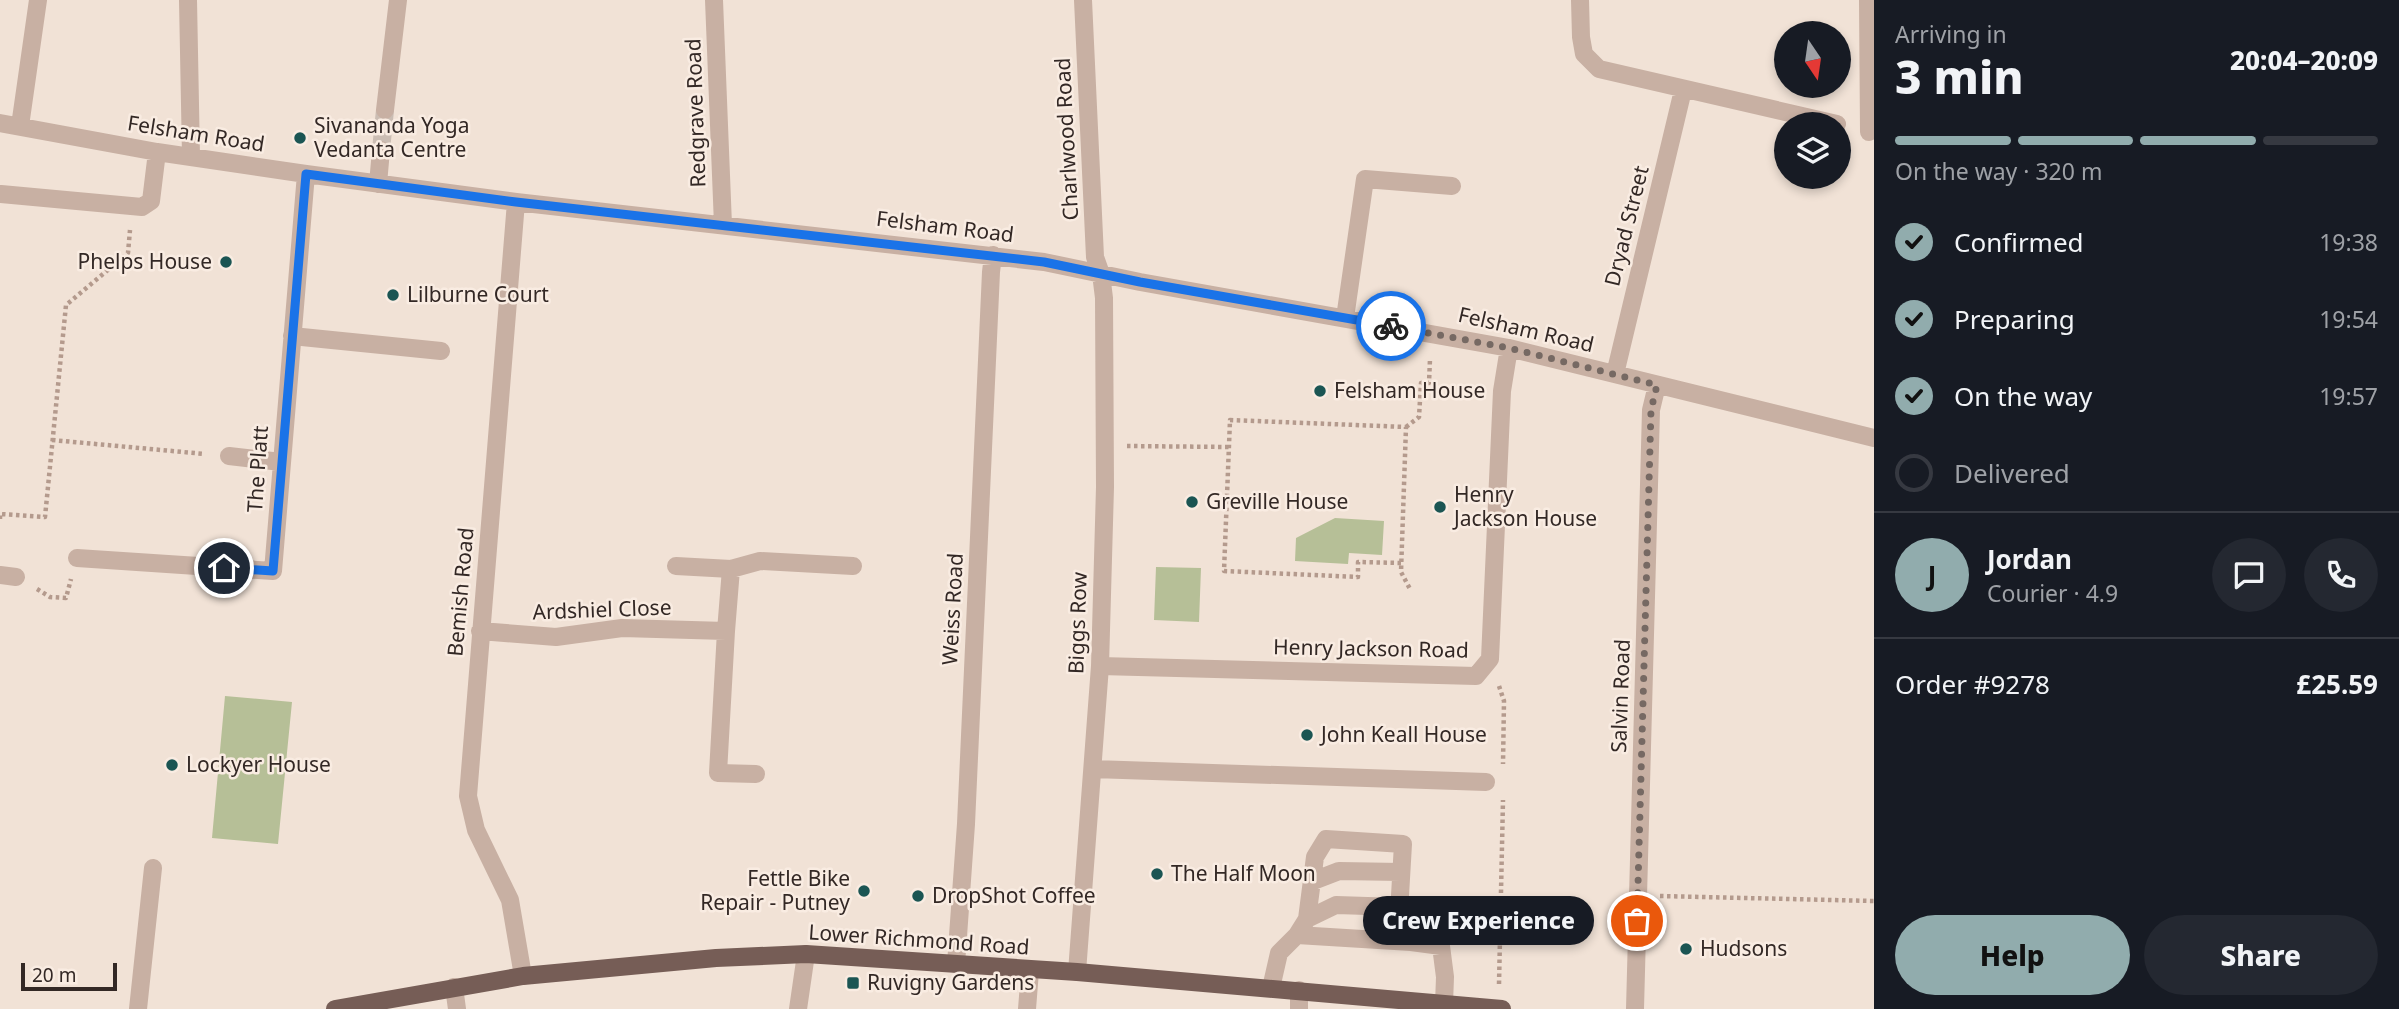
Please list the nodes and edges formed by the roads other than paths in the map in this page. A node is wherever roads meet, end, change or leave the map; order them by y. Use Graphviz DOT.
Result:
graph roads {
  1 [pos="38,0"];
  2 [pos="188,0"];
  3 [pos="398,0"];
  4 [pos="714,0"];
  5 [pos="1083,0"];
  6 [pos="1580,0"];
  7 [pos="1868,0"];
  8 [pos="1683,90"];
  9 [pos="385,110"];
  10 [pos="1780,112"];
  11 [pos="0,123"];
  12 [pos="20,126"];
  13 [pos="1851,128"];
  14 [pos="1872,132"];
  15 [pos="381,150"];
  16 [pos="157,152"];
  17 [pos="191,156"];
  18 [pos="306,174"];
  19 [pos="378,184"];
  20 [pos="1452,186"];
  21 [pos="1,194"];
  22 [pos="516,202"];
  23 [pos="723,225"];
  24 [pos="993,255"];
  25 [pos="1101,274"];
  26 [pos="1345,318"];
  27 [pos="292,336"];
  28 [pos="1509,348"];
  29 [pos="441,351"];
  30 [pos="1615,374"];
  31 [pos="1657,385"];
  32 [pos="1874,438"];
  33 [pos="229,456"];
  34 [pos="281,462"];
  35 [pos="77,558"];
  36 [pos="676,566"];
  37 [pos="853,566"];
  38 [pos="731,569"];
  39 [pos="480,631"];
  40 [pos="726,631"];
  41 [pos="1100,666"];
  42 [pos="1093,769"];
  43 [pos="756,774"];
  44 [pos="1486,782"];
  45 [pos="153,868"];
  46 [pos="1401,872"];
  47 [pos="1313,881"];
  48 [pos="1399,907"];
  49 [pos="1307,919"];
  50 [pos="1297,935"];
  51 [pos="1410,942"];
  52 [pos="806,954"];
  53 [pos="956,964"];
  54 [pos="1030,971"];
  55 [pos="1077,972"];
  56 [pos="523,976"];
  57 [pos="454,987"];
  58 [pos="1271,988"];
  59 [pos="1299,990"];
  60 [pos="1444,1004"];
  61 [pos="138,1009"];
  62 [pos="335,1009"];
  63 [pos="457,1009"];
  64 [pos="798,1009"];
  65 [pos="1027,1009"];
  66 [pos="1299,1009"];
  67 [pos="1502,1009"];
  68 [pos="1635,1009"];
  1 -- 12 [label="street"];
  2 -- 17 [label="street"];
  3 -- 9 [label="street"];
  4 -- 23 [label="street, Redgrave Road"];
  5 -- 25 [label="street, Charlwood Road"];
  6 -- 8 [label="street"];
  7 -- 14 [label="street"];
  8 -- 10 [label="street"];
  8 -- 30 [label="street, Dryad Street"];
  11 -- 12 [label="street, Felsham Road"];
  12 -- 16 [label="street, Felsham Road"];
  13 -- 14 [label="street"];
  15 -- 19 [label="street"];
  16 -- 17 [label="street, Felsham Road"];
  16 -- 21 [label="street"];
  17 -- 18 [label="street, Felsham Road"];
  18 -- 19 [label="street, Felsham Road"];
  18 -- 27 [label="street, The Platt"];
  19 -- 22 [label="street, Felsham Road"];
  20 -- 26 [label="street"];
  22 -- 23 [label="street, Felsham Road"];
  22 -- 39 [label="street, Bemish Road"];
  23 -- 24 [label="street, Felsham Road"];
  24 -- 25 [label="street, Felsham Road"];
  24 -- 53 [label="street, Weiss Road"];
  25 -- 26 [label="street, Felsham Road"];
  25 -- 41 [label="street, Biggs Row"];
  26 -- 28 [label="street, Felsham Road"];
  27 -- 29 [label="street"];
  27 -- 34 [label="street, The Platt"];
  28 -- 30 [label="street, Felsham Road"];
  28 -- 41 [label="street, Henry Jackson Road"];
  30 -- 31 [label="street, Felsham Road"];
  31 -- 32 [label="street, Felsham Road"];
  31 -- 68 [label="street, Salvin Road"];
  33 -- 34 [label="street"];
  34 -- 35 [label="street, The Platt"];
  36 -- 38 [label="street, Ardshiel Close"];
  37 -- 38 [label="street, Ardshiel Close"];
  38 -- 40 [label="street"];
  39 -- 40 [label="street, Ardshiel Close"];
  39 -- 56 [label="street, Bemish Road"];
  40 -- 43 [label="street"];
  41 -- 42 [label="street, Biggs Row"];
  42 -- 44 [label="street"];
  42 -- 55 [label="street, Biggs Row"];
  45 -- 61 [label="street"];
  46 -- 47 [label="street"];
  46 -- 47 [label="street"];
  46 -- 48 [label="street"];
  47 -- 49 [label="street"];
  48 -- 49 [label="street"];
  48 -- 51 [label="street"];
  49 -- 50 [label="street"];
  50 -- 51 [label="street"];
  50 -- 58 [label="street"];
  51 -- 60 [label="street"];
  52 -- 53 [label="main road, Lower Richmond Road"];
  52 -- 56 [label="main road, Lower Richmond Road"];
  52 -- 64 [label="street"];
  53 -- 54 [label="main road, Lower Richmond Road"];
  54 -- 55 [label="main road, Lower Richmond Road"];
  54 -- 65 [label="street"];
  55 -- 58 [label="main road, Lower Richmond Road"];
  56 -- 57 [label="main road, Lower Richmond Road"];
  57 -- 62 [label="main road, Lower Richmond Road"];
  57 -- 63 [label="street"];
  58 -- 59 [label="main road, Lower Richmond Road"];
  59 -- 60 [label="main road, Lower Richmond Road"];
  59 -- 66 [label="street"];
  60 -- 67 [label="main road, Lower Richmond Road"];
}
